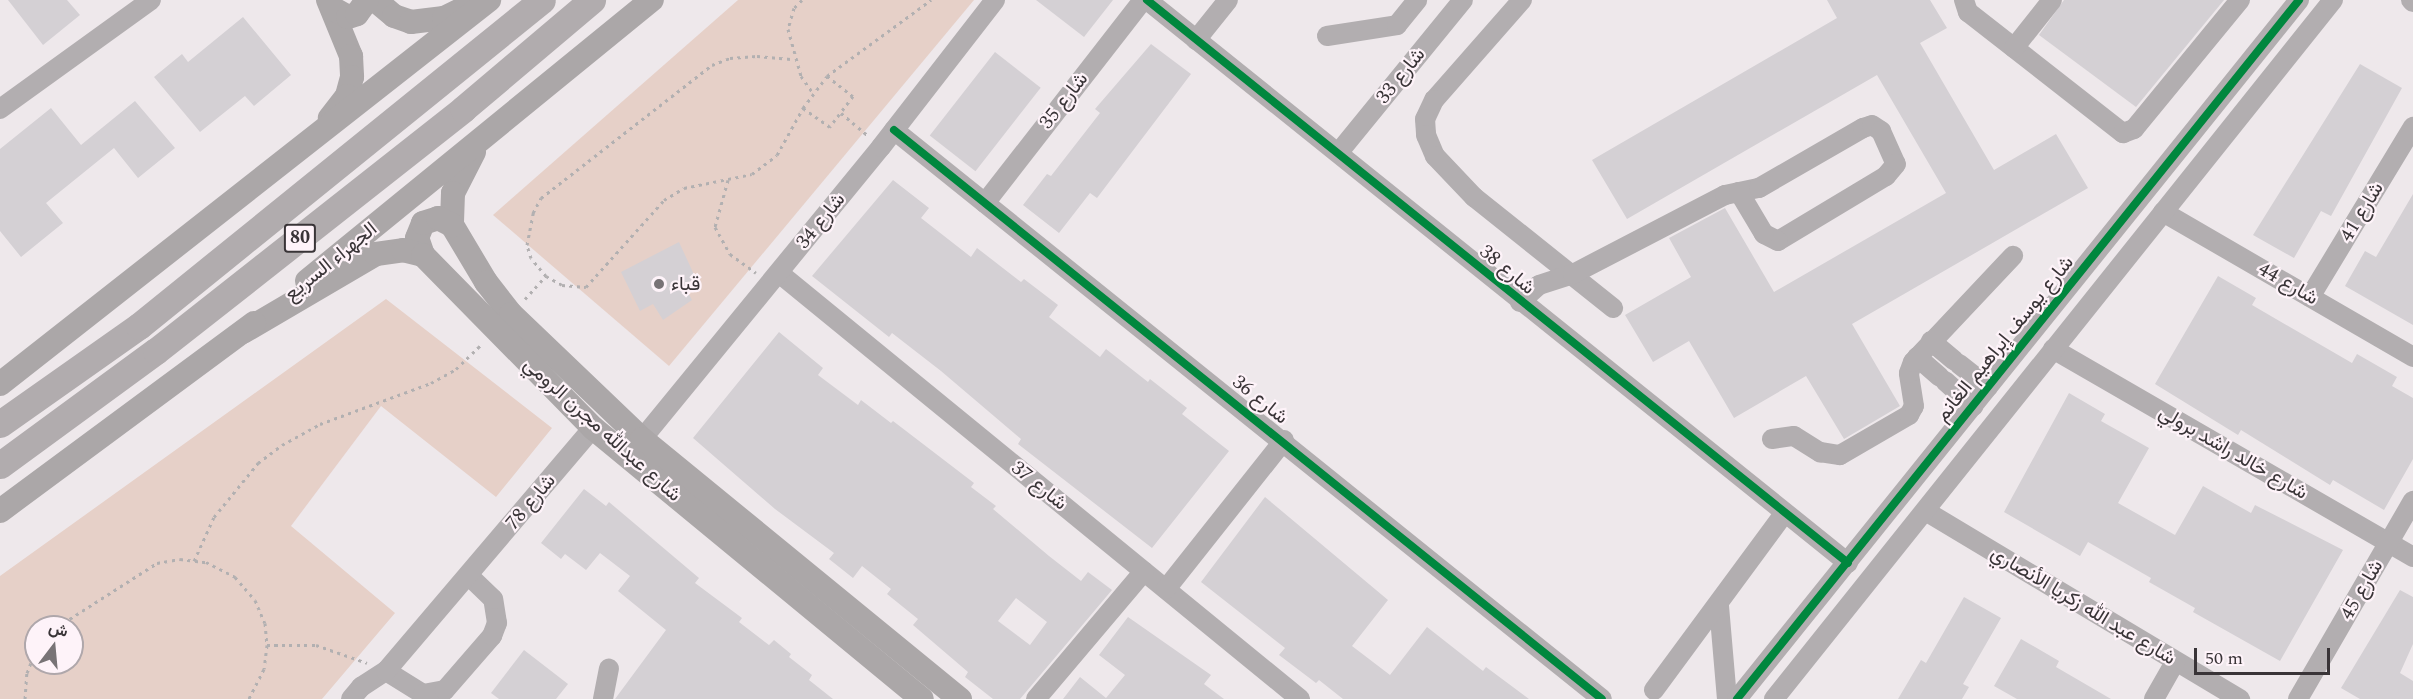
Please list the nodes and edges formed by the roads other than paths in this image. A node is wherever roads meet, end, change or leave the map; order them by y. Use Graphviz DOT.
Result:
graph roads {
  1 [pos="151,0"];
  2 [pos="367,0"];
  3 [pos="375,0"];
  4 [pos="483,0"];
  5 [pos="489,0"];
  6 [pos="542,0"];
  7 [pos="592,0"];
  8 [pos="652,0"];
  9 [pos="995,0"];
  10 [pos="1145,0"];
  11 [pos="1228,0"];
  12 [pos="1417,0"];
  13 [pos="1463,0"];
  14 [pos="1522,0"];
  15 [pos="1964,0"];
  16 [pos="2052,0"];
  17 [pos="2240,0"];
  18 [pos="2299,0"];
  19 [pos="2333,0"];
  20 [pos="330,4"];
  21 [pos="1327,36"];
  22 [pos="1197,40"];
  23 [pos="2014,48"];
  24 [pos="3,99"];
  25 [pos="2413,127"];
  26 [pos="894,130"];
  27 [pos="481,141"];
  28 [pos="300,152"];
  29 [pos="1339,152"];
  30 [pos="1739,192"];
  31 [pos="985,203"];
  32 [pos="2163,212"];
  33 [pos="452,225"];
  34 [pos="423,255"];
  35 [pos="2013,256"];
  36 [pos="1573,274"];
  37 [pos="775,278"];
  38 [pos="2310,297"];
  39 [pos="1520,302"];
  40 [pos="1613,308"];
  41 [pos="503,322"];
  42 [pos="243,332"];
  43 [pos="1931,341"];
  44 [pos="2053,349"];
  45 [pos="1917,357"];
  46 [pos="2413,357"];
  47 [pos="0,384"];
  48 [pos="1988,387"];
  49 [pos="1973,406"];
  50 [pos="0,424"];
  51 [pos="593,428"];
  52 [pos="642,439"];
  53 [pos="1773,439"];
  54 [pos="1284,440"];
  55 [pos="0,465"];
  56 [pos="2413,501"];
  57 [pos="0,511"];
  58 [pos="1927,512"];
  59 [pos="1783,515"];
  60 [pos="2389,544"];
  61 [pos="2413,557"];
  62 [pos="1848,563"];
  63 [pos="1143,571"];
  64 [pos="469,576"];
  65 [pos="1166,590"];
  66 [pos="1719,606"];
  67 [pos="2175,662"];
  68 [pos="609,669"];
  69 [pos="386,671"];
  70 [pos="1654,690"];
  71 [pos="351,699"];
  72 [pos="603,699"];
  73 [pos="922,699"];
  74 [pos="960,699"];
  75 [pos="1036,699"];
  76 [pos="1300,699"];
  77 [pos="1602,699"];
  78 [pos="1727,699"];
  79 [pos="1737,699"];
  80 [pos="1774,699"];
  81 [pos="2154,699"];
  82 [pos="2240,699"];
  83 [pos="2298,699"];
  1 -- 24 [label="street"];
  2 -- 20 [label="main road"];
  3 -- 4 [label="main road"];
  5 -- 28 [label="main road"];
  6 -- 50 [label="highway, 80"];
  7 -- 55 [label="highway, الجهراء السريع / 80"];
  8 -- 27 [label="main road, الجهراء السريع"];
  9 -- 26 [label="street, شارع 34"];
  10 -- 22 [label="street, شارع 38"];
  10 -- 31 [label="street, شارع 35"];
  11 -- 22 [label="street"];
  12 -- 21 [label="street"];
  13 -- 29 [label="street, شارع 33"];
  14 -- 36 [label="street"];
  15 -- 23 [label="street"];
  16 -- 23 [label="street"];
  17 -- 23 [label="street"];
  18 -- 48 [label="street, شارع يوسف إبراهيم الغانم"];
  19 -- 32 [label="street"];
  20 -- 28 [label="main road"];
  22 -- 29 [label="street, شارع 38"];
  25 -- 38 [label="street, شارع 41"];
  26 -- 31 [label="street, شارع 36"];
  26 -- 37 [label="street, شارع 34"];
  27 -- 33 [label="main road"];
  27 -- 42 [label="main road, الجهراء السريع"];
  28 -- 47 [label="main road"];
  29 -- 39 [label="street, شارع 38"];
  30 -- 30 [label="street"];
  30 -- 36 [label="street"];
  31 -- 54 [label="street, شارع 36"];
  32 -- 38 [label="street, شارع 44"];
  32 -- 44 [label="street"];
  33 -- 34 [label="main road"];
  33 -- 41 [label="main road, شارع عبدالله مجرن الرومي"];
  34 -- 41 [label="main road, شارع عبدالله مجرن الرومي"];
  34 -- 42 [label="main road"];
  35 -- 43 [label="street"];
  36 -- 39 [label="street"];
  36 -- 40 [label="street"];
  37 -- 52 [label="street, شارع 34"];
  37 -- 63 [label="street, شارع 37"];
  38 -- 46 [label="street, شارع 44"];
  39 -- 59 [label="street, شارع 38"];
  41 -- 51 [label="main road, شارع عبدالله مجرن الرومي"];
  41 -- 52 [label="main road, شارع عبدالله مجرن الرومي"];
  42 -- 57 [label="main road, الجهراء السريع"];
  43 -- 45 [label="street"];
  43 -- 48 [label="street"];
  44 -- 58 [label="street"];
  44 -- 60 [label="street, شارع خالد راشد برولي"];
  45 -- 49 [label="street"];
  45 -- 53 [label="street"];
  48 -- 49 [label="street, شارع يوسف إبراهيم الغانم"];
  49 -- 62 [label="street, شارع يوسف إبراهيم الغانم"];
  51 -- 64 [label="street, شارع 78"];
  51 -- 73 [label="main road, شارع عبدالله مجرن الرومي"];
  52 -- 74 [label="main road, شارع عبدالله مجرن الرومي"];
  54 -- 65 [label="street, شارع 36"];
  54 -- 77 [label="street, شارع 36"];
  56 -- 60 [label="street, شارع 45"];
  58 -- 67 [label="street, شارع عبد الله زكريا الأنصاري"];
  58 -- 80 [label="street"];
  59 -- 62 [label="street, شارع 38"];
  59 -- 66 [label="street"];
  60 -- 61 [label="street, شارع خالد راشد برولي"];
  60 -- 83 [label="street, شارع 45"];
  62 -- 79 [label="street, شارع يوسف إبراهيم الغانم"];
  63 -- 65 [label="street, شارع 37"];
  63 -- 75 [label="street"];
  64 -- 69 [label="street, شارع 78"];
  64 -- 69 [label="street"];
  65 -- 76 [label="street, شارع 37"];
  66 -- 70 [label="street"];
  66 -- 78 [label="street"];
  67 -- 81 [label="street"];
  67 -- 82 [label="street, شارع عبد الله زكريا الأنصاري"];
  68 -- 72 [label="street"];
  69 -- 71 [label="street, شارع 78"];
}
